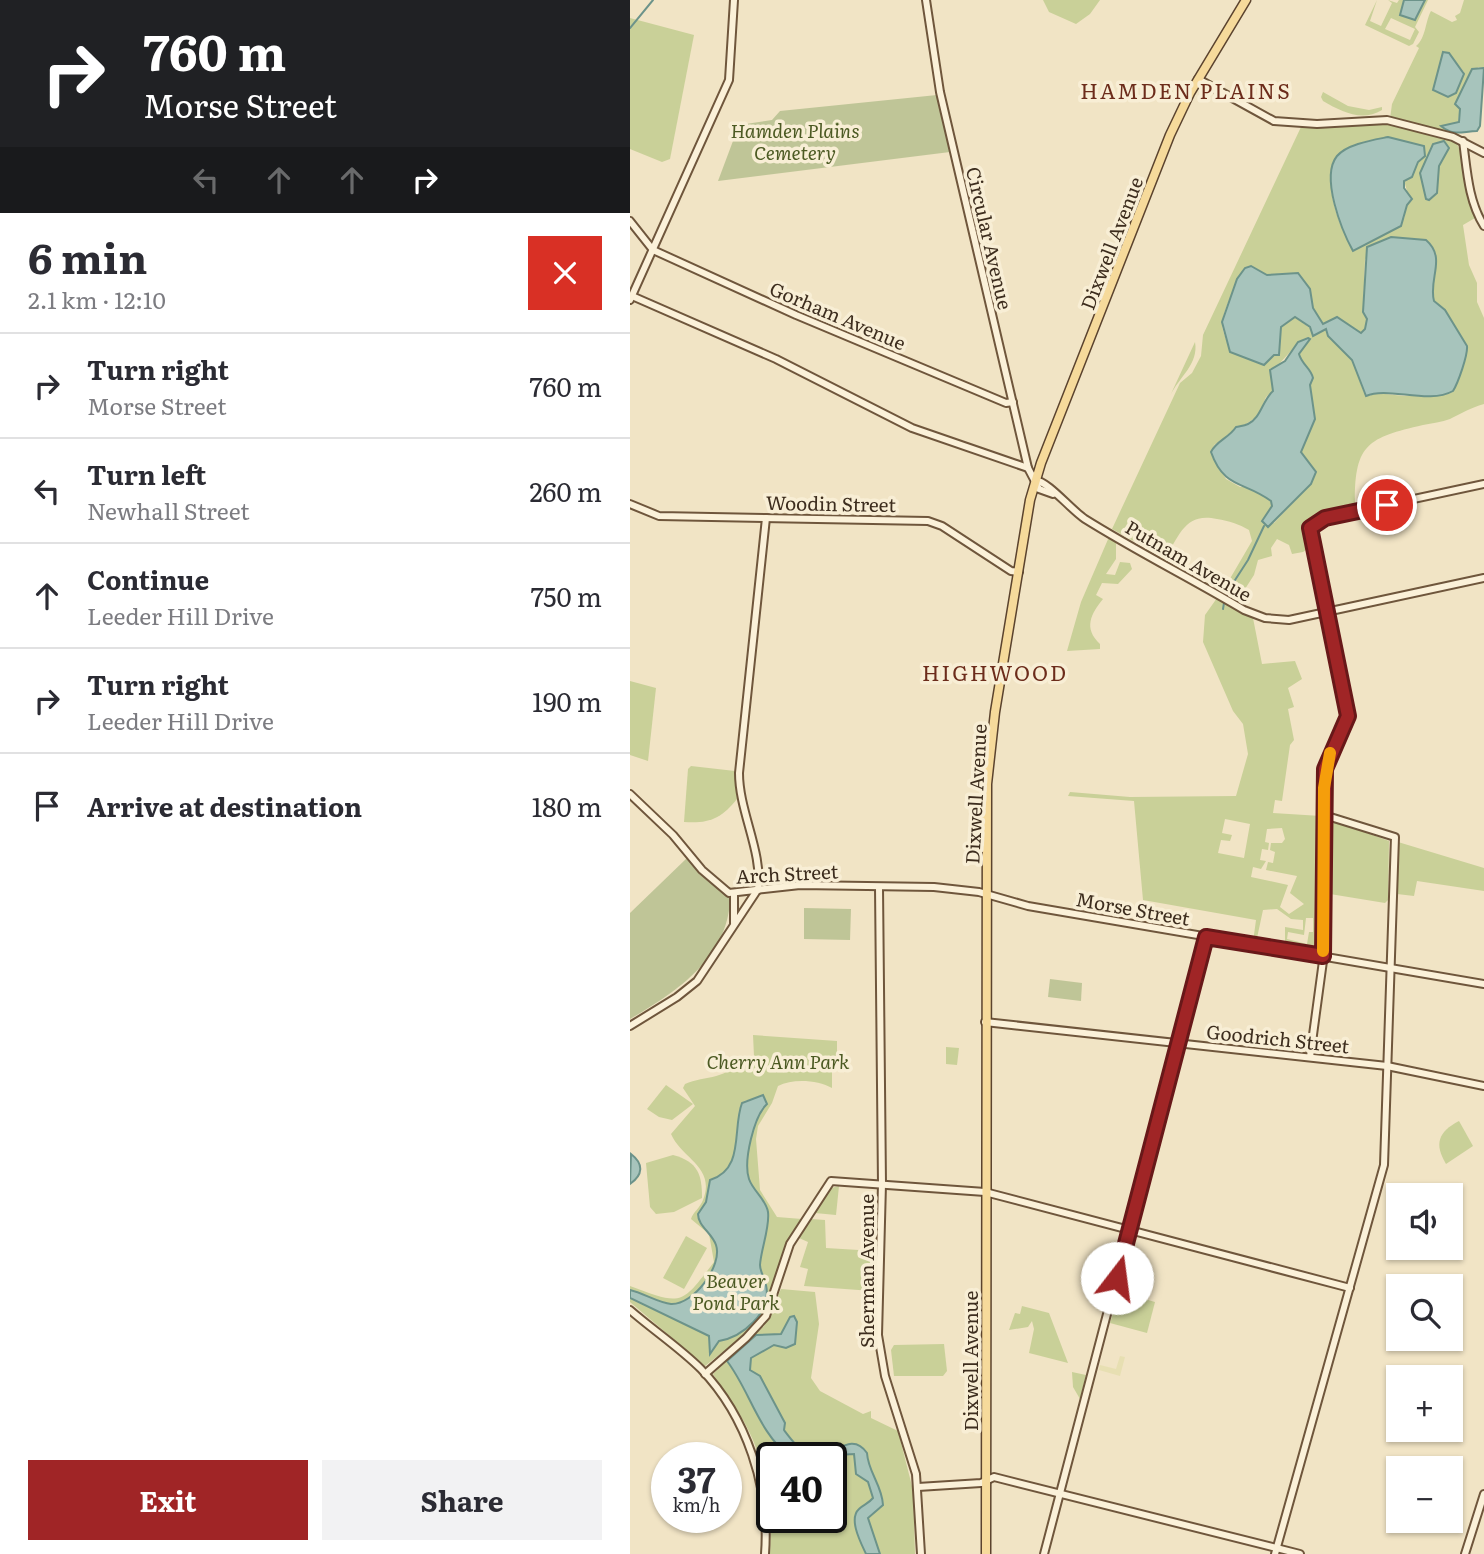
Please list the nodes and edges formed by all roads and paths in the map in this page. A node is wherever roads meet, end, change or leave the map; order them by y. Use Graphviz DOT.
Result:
graph roads {
  1 [pos="734,0"];
  2 [pos="926,0"];
  3 [pos="1245,0"];
  4 [pos="1198,79"];
  5 [pos="1463,141"];
  6 [pos="1484,153"];
  7 [pos="630,221"];
  8 [pos="1484,226"];
  9 [pos="653,250"];
  10 [pos="631,298"];
  11 [pos="1013,402"];
  12 [pos="1028,468"];
  13 [pos="1035,480"];
  14 [pos="1484,484"];
  15 [pos="630,504"];
  16 [pos="766,518"];
  17 [pos="1019,572"];
  18 [pos="1484,579"];
  19 [pos="1329,613"];
  20 [pos="630,794"];
  21 [pos="1324,815"];
  22 [pos="879,887"];
  23 [pos="758,890"];
  24 [pos="734,894"];
  25 [pos="985,894"];
  26 [pos="734,923"];
  27 [pos="1206,937"];
  28 [pos="1323,956"];
  29 [pos="1390,968"];
  30 [pos="1484,984"];
  31 [pos="985,1022"];
  32 [pos="630,1026"];
  33 [pos="1178,1043"];
  34 [pos="1310,1057"];
  35 [pos="1387,1066"];
  36 [pos="1484,1086"];
  37 [pos="882,1184"];
  38 [pos="985,1192"];
  39 [pos="1129,1230"];
  40 [pos="1350,1288"];
  41 [pos="630,1310"];
  42 [pos="705,1374"];
  43 [pos="986,1479"];
  44 [pos="918,1487"];
  45 [pos="1061,1492"];
  46 [pos="1484,1494"];
  47 [pos="1275,1551"];
  48 [pos="765,1554"];
  49 [pos="921,1554"];
  50 [pos="986,1554"];
  51 [pos="1044,1554"];
  52 [pos="1300,1554"];
  53 [pos="1465,1554"];
  1 -- 9 [label="street"];
  2 -- 11 [label="street, Circular Avenue"];
  3 -- 4 [label="main road, Dixwell Avenue"];
  4 -- 5 [label="street"];
  4 -- 13 [label="main road, Dixwell Avenue"];
  5 -- 6 [label="street"];
  5 -- 8 [label="street"];
  7 -- 9 [label="street"];
  9 -- 10 [label="street"];
  9 -- 11 [label="street, Gorham Avenue"];
  10 -- 12 [label="street"];
  11 -- 12 [label="street, Circular Avenue"];
  12 -- 13 [label="street, Circular Avenue"];
  13 -- 17 [label="main road, Dixwell Avenue"];
  13 -- 19 [label="street, Putnam Avenue"];
  14 -- 19 [label="street"];
  15 -- 16 [label="street, Woodin Street"];
  16 -- 17 [label="street, Woodin Street"];
  16 -- 23 [label="street"];
  17 -- 25 [label="main road, Dixwell Avenue"];
  18 -- 19 [label="street, Putnam Avenue"];
  19 -- 21 [label="street"];
  20 -- 24 [label="street, Arch Street"];
  21 -- 28 [label="street"];
  21 -- 29 [label="street"];
  22 -- 23 [label="street, Arch Street"];
  22 -- 25 [label="street, Arch Street"];
  22 -- 37 [label="street, Sherman Avenue"];
  23 -- 24 [label="street, Arch Street"];
  23 -- 26 [label="street"];
  24 -- 26 [label="street"];
  25 -- 27 [label="street, Morse Street"];
  25 -- 31 [label="main road, Dixwell Avenue"];
  26 -- 32 [label="street"];
  27 -- 28 [label="street, Morse Street"];
  27 -- 33 [label="street"];
  28 -- 29 [label="street, Morse Street"];
  28 -- 34 [label="street"];
  29 -- 30 [label="street, Morse Street"];
  29 -- 35 [label="street"];
  31 -- 33 [label="street, Goodrich Street"];
  31 -- 38 [label="main road, Dixwell Avenue"];
  33 -- 34 [label="street, Goodrich Street"];
  33 -- 39 [label="street"];
  34 -- 35 [label="street, Goodrich Street"];
  35 -- 36 [label="street, Goodrich Street"];
  35 -- 40 [label="street"];
  37 -- 38 [label="street"];
  37 -- 42 [label="street"];
  37 -- 44 [label="street, Sherman Avenue"];
  38 -- 39 [label="street"];
  38 -- 43 [label="main road, Dixwell Avenue"];
  39 -- 40 [label="street"];
  39 -- 45 [label="street"];
  40 -- 47 [label="street"];
  41 -- 42 [label="street"];
  42 -- 48 [label="street"];
  43 -- 44 [label="street"];
  43 -- 45 [label="street"];
  43 -- 50 [label="main road, Dixwell Avenue"];
  44 -- 49 [label="street, Sherman Avenue"];
  45 -- 47 [label="street"];
  45 -- 51 [label="street"];
  46 -- 53 [label="street"];
  47 -- 52 [label="street"];
}
